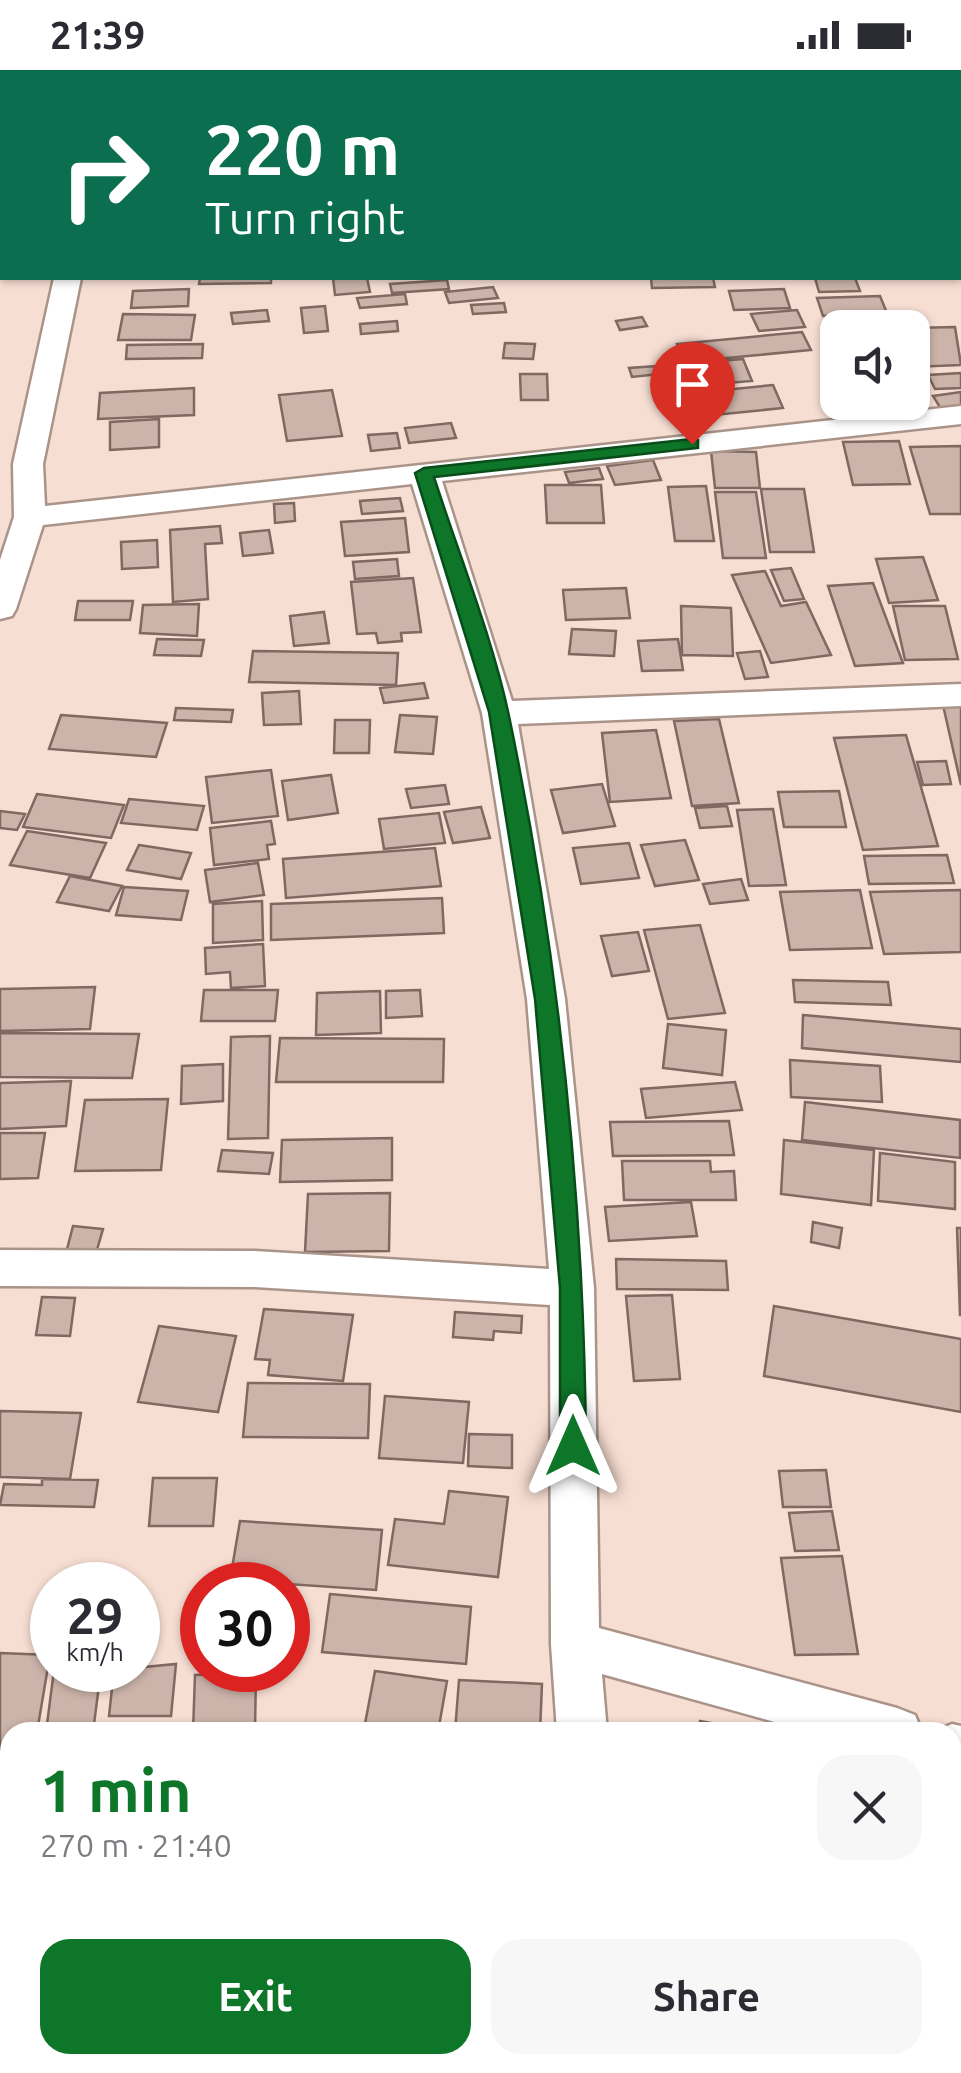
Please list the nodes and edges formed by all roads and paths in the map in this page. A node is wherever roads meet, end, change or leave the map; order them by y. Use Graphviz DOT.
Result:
graph roads {
  1 [pos="67,280"];
  2 [pos="961,415"];
  3 [pos="14,466"];
  4 [pos="424,473"];
  5 [pos="30,518"];
  6 [pos="0,609"];
  7 [pos="961,695"];
  8 [pos="499,712"];
  9 [pos="0,1268"];
  10 [pos="572,1288"];
  11 [pos="575,1644"];
  12 [pos="581,1722"];
  13 [pos="860,1722"];
  1 -- 3 [label="street"];
  2 -- 4 [label="street"];
  3 -- 5 [label="street"];
  4 -- 5 [label="street"];
  4 -- 8 [label="street"];
  5 -- 6 [label="street"];
  7 -- 8 [label="street"];
  8 -- 10 [label="street"];
  9 -- 10 [label="street"];
  10 -- 11 [label="street"];
  11 -- 12 [label="street"];
  11 -- 13 [label="street"];
}
